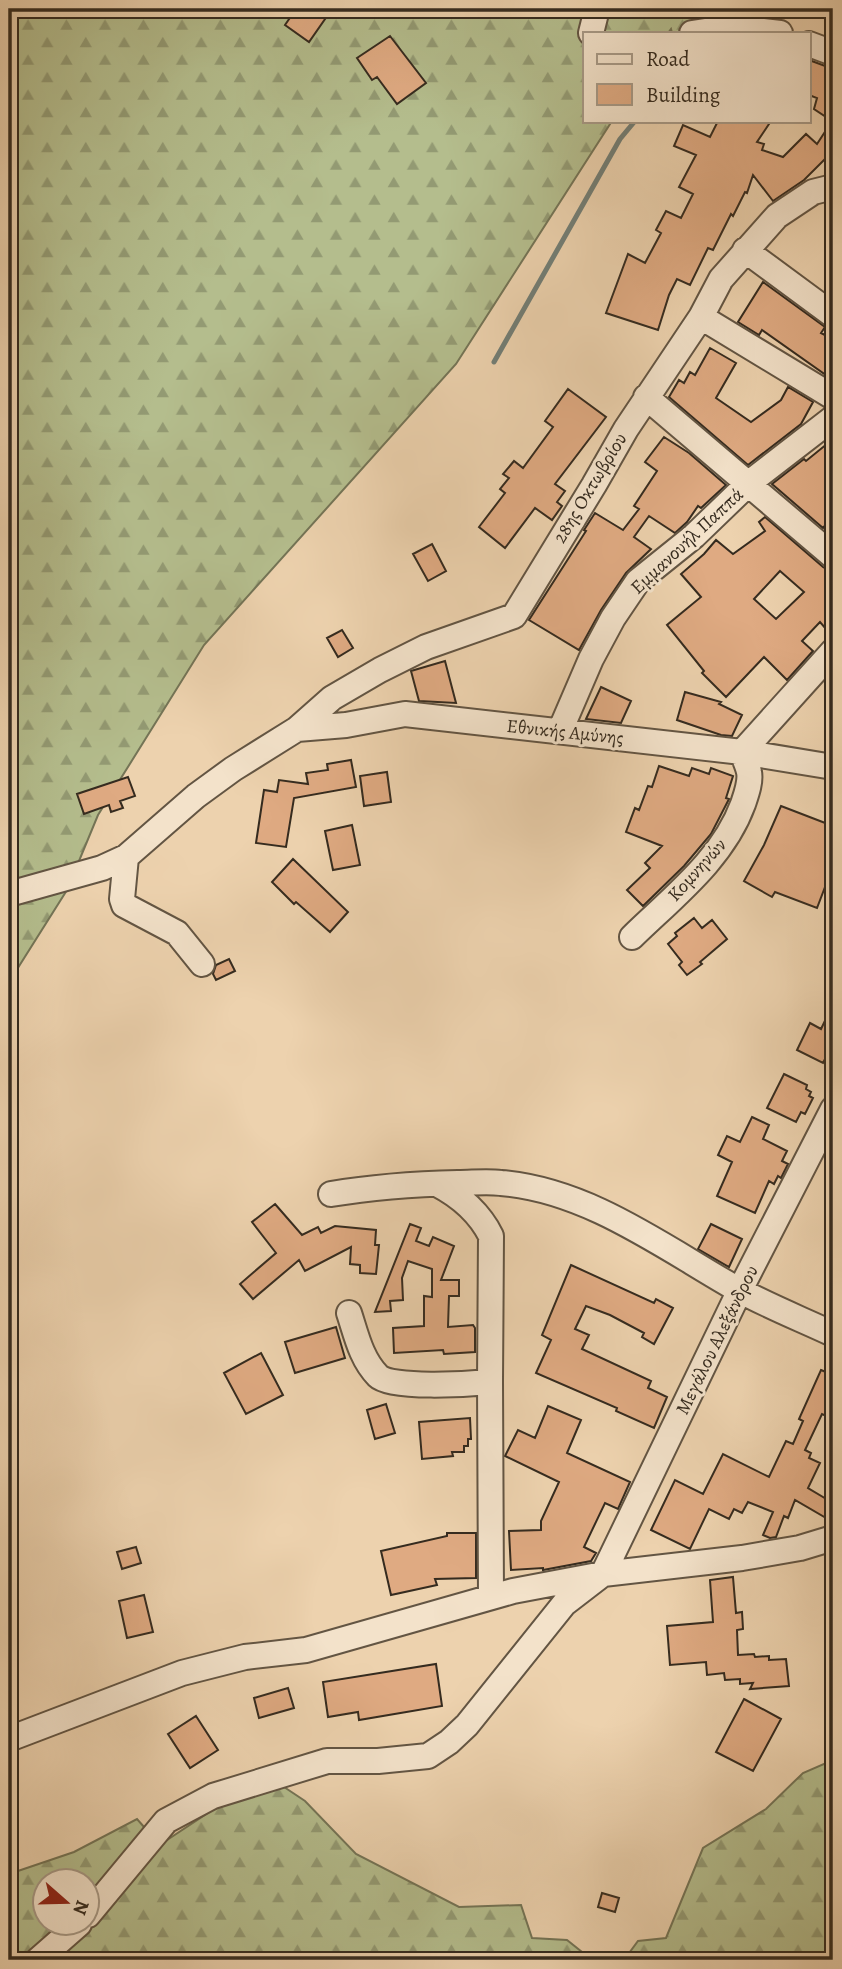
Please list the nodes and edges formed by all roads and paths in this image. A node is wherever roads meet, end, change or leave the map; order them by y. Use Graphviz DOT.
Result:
graph roads {
  1 [pos="597,9"];
  2 [pos="591,32"];
  3 [pos="698,32"];
  4 [pos="772,32"];
  5 [pos="810,44"];
  6 [pos="833,53"];
  7 [pos="833,187"];
  8 [pos="745,250"];
  9 [pos="833,315"];
  10 [pos="701,317"];
  11 [pos="646,397"];
  12 [pos="833,397"];
  13 [pos="833,418"];
  14 [pos="749,483"];
  15 [pos="833,556"];
  16 [pos="833,651"];
  17 [pos="297,729"];
  18 [pos="560,731"];
  19 [pos="741,752"];
  20 [pos="833,767"];
  21 [pos="126,857"];
  22 [pos="9,894"];
  23 [pos="632,937"];
  24 [pos="202,964"];
  25 [pos="833,1109"];
  26 [pos="436,1183"];
  27 [pos="331,1194"];
  28 [pos="740,1290"];
  29 [pos="349,1312"];
  30 [pos="833,1334"];
  31 [pos="490,1382"];
  32 [pos="833,1538"];
  33 [pos="603,1574"];
  34 [pos="491,1597"];
  35 [pos="9,1739"];
  36 [pos="102,1898"];
  37 [pos="62,1938"];
  38 [pos="38,1960"];
  1 -- 2 [label="street"];
  3 -- 4 [label="street"];
  5 -- 6 [label="street"];
  7 -- 8 [label="street, 28ης Οκτωβρίου"];
  8 -- 9 [label="street"];
  8 -- 10 [label="street, 28ης Οκτωβρίου"];
  10 -- 11 [label="street, 28ης Οκτωβρίου"];
  10 -- 12 [label="street"];
  11 -- 14 [label="street"];
  11 -- 17 [label="street, 28ης Οκτωβρίου"];
  13 -- 14 [label="street, Εμμανουήλ Παππά"];
  14 -- 15 [label="street"];
  14 -- 18 [label="street, Εμμανουήλ Παππά"];
  16 -- 19 [label="street"];
  17 -- 18 [label="street, Εθνικής Αμύνης"];
  17 -- 21 [label="street, 28ης Οκτωβρίου"];
  18 -- 19 [label="street, Εθνικής Αμύνης"];
  19 -- 20 [label="street, Εθνικής Αμύνης"];
  19 -- 23 [label="street, Κομνηνών"];
  21 -- 22 [label="street, 28ης Οκτωβρίου"];
  21 -- 24 [label="street"];
  25 -- 28 [label="street, Μεγάλου Αλεξάνδρου"];
  26 -- 27 [label="street"];
  26 -- 28 [label="street"];
  26 -- 31 [label="street"];
  28 -- 30 [label="street"];
  28 -- 33 [label="street, Μεγάλου Αλεξάνδρου"];
  29 -- 31 [label="street"];
  31 -- 34 [label="street"];
  32 -- 33 [label="street"];
  33 -- 34 [label="street"];
  33 -- 36 [label="street"];
  34 -- 35 [label="street"];
  37 -- 38 [label="street"];
}
